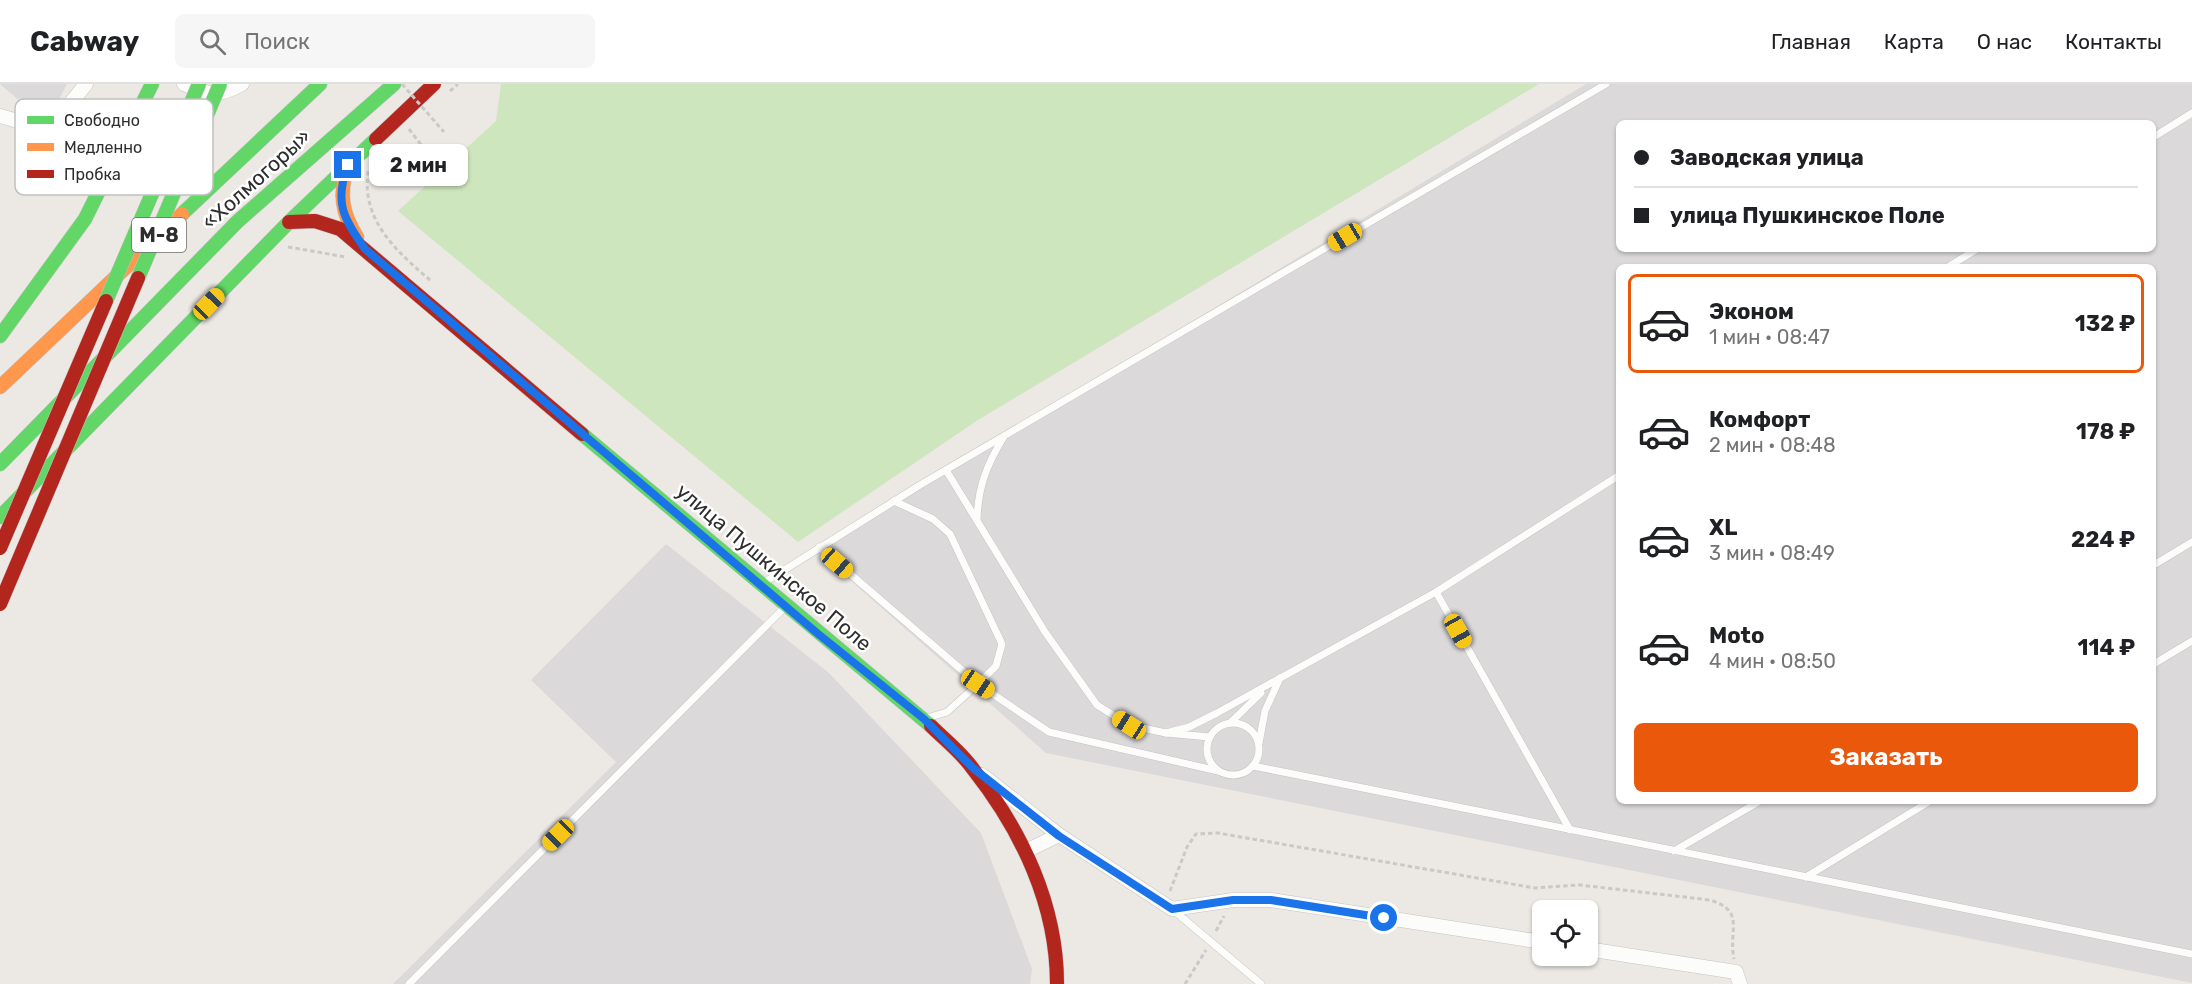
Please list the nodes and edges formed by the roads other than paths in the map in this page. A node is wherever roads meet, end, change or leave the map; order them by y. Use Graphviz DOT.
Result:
graph roads {
  1 [pos="86,84"];
  2 [pos="152,84"];
  3 [pos="184,84"];
  4 [pos="199,84"];
  5 [pos="220,84"];
  6 [pos="242,84"];
  7 [pos="320,84"];
  8 [pos="394,84"];
  9 [pos="434,84"];
  10 [pos="1606,84"];
  11 [pos="74,99"];
  12 [pos="145,99"];
  13 [pos="193,99"];
  14 [pos="213,101"];
  15 [pos="2192,113"];
  16 [pos="0,116"];
  17 [pos="15,120"];
  18 [pos="2156,136"];
  19 [pos="348,165"];
  20 [pos="213,185"];
  21 [pos="98,195"];
  22 [pos="151,195"];
  23 [pos="173,195"];
  24 [pos="203,195"];
  25 [pos="289,222"];
  26 [pos="365,249"];
  27 [pos="1972,252"];
  28 [pos="1953,264"];
  29 [pos="0,336"];
  30 [pos="0,387"];
  31 [pos="1003,438"];
  32 [pos="0,464"];
  33 [pos="946,470"];
  34 [pos="1616,477"];
  35 [pos="894,501"];
  36 [pos="0,517"];
  37 [pos="977,520"];
  38 [pos="2192,542"];
  39 [pos="819,547"];
  40 [pos="0,548"];
  41 [pos="2156,564"];
  42 [pos="760,585"];
  43 [pos="1436,591"];
  44 [pos="0,604"];
  45 [pos="786,606"];
  46 [pos="2192,641"];
  47 [pos="2156,663"];
  48 [pos="1280,678"];
  49 [pos="978,684"];
  50 [pos="924,719"];
  51 [pos="1230,723"];
  52 [pos="1166,733"];
  53 [pos="1210,737"];
  54 [pos="1259,743"];
  55 [pos="1253,766"];
  56 [pos="973,768"];
  57 [pos="1218,771"];
  58 [pos="1755,804"];
  59 [pos="1925,804"];
  60 [pos="1570,830"];
  61 [pos="1059,836"];
  62 [pos="1026,851"];
  63 [pos="1674,851"];
  64 [pos="1806,877"];
  65 [pos="1168,907"];
  66 [pos="1532,940"];
  67 [pos="1598,951"];
  68 [pos="2192,954"];
  69 [pos="1738,978"];
  70 [pos="410,984"];
  71 [pos="1057,984"];
  72 [pos="1261,984"];
  1 -- 11 [label="street"];
  2 -- 12 [label="main road"];
  3 -- 6 [label="street"];
  4 -- 13 [label="main road, bridge"];
  5 -- 14 [label="main road, bridge"];
  7 -- 20 [label="main road, «Холмогоры» / М-8"];
  8 -- 32 [label="main road, «Холмогоры» / М-8"];
  9 -- 19 [label="main road"];
  10 -- 31 [label="lane"];
  15 -- 18 [label="lane"];
  16 -- 17 [label="street"];
  19 -- 25 [label="main road"];
  19 -- 26 [label="main road, улица Пушкинское Поле"];
  21 -- 29 [label="main road"];
  22 -- 40 [label="main road, bridge"];
  23 -- 44 [label="main road, bridge"];
  24 -- 30 [label="main road, «Холмогоры» / М-8"];
  25 -- 26 [label="main road, улица Пушкинское Поле"];
  25 -- 36 [label="main road"];
  26 -- 42 [label="main road, улица Пушкинское Поле"];
  27 -- 28 [label="lane"];
  31 -- 33 [label="lane"];
  31 -- 37 [label="lane"];
  33 -- 35 [label="lane"];
  33 -- 37 [label="lane"];
  34 -- 43 [label="lane"];
  35 -- 39 [label="lane"];
  35 -- 49 [label="lane"];
  37 -- 52 [label="lane"];
  38 -- 41 [label="lane"];
  39 -- 42 [label="lane"];
  39 -- 49 [label="lane"];
  42 -- 45 [label="main road, улица Пушкинское Поле"];
  43 -- 48 [label="lane"];
  43 -- 60 [label="lane"];
  45 -- 50 [label="main road, улица Пушкинское Поле"];
  45 -- 70 [label="lane"];
  46 -- 47 [label="lane"];
  48 -- 51 [label="lane"];
  48 -- 52 [label="lane"];
  48 -- 54 [label="lane"];
  49 -- 50 [label="lane"];
  49 -- 57 [label="lane"];
  50 -- 56 [label="main road, улица Пушкинское Поле"];
  51 -- 53 [label="lane"];
  51 -- 54 [label="lane"];
  52 -- 53 [label="lane"];
  53 -- 57 [label="lane"];
  54 -- 55 [label="lane"];
  55 -- 57 [label="lane"];
  55 -- 60 [label="lane"];
  56 -- 61 [label="street"];
  56 -- 62 [label="main road, улица Пушкинское Поле"];
  58 -- 63 [label="lane"];
  59 -- 64 [label="lane"];
  60 -- 63 [label="lane"];
  61 -- 62 [label="street"];
  61 -- 65 [label="street"];
  62 -- 71 [label="main road, улица Пушкинское Поле"];
  63 -- 64 [label="lane"];
  64 -- 68 [label="lane"];
  65 -- 66 [label="street"];
  65 -- 72 [label="lane"];
  67 -- 69 [label="street"];
}
